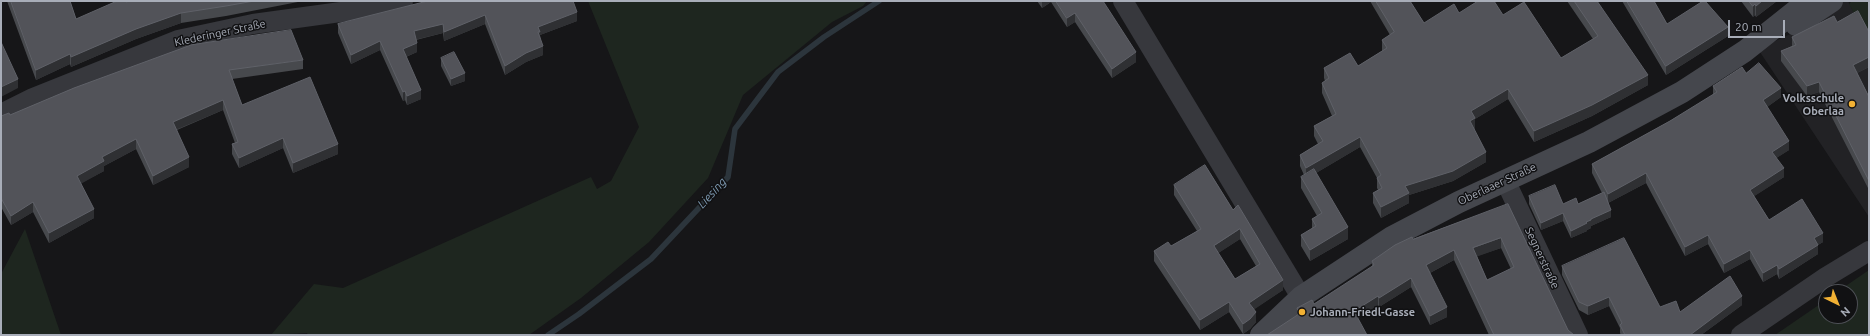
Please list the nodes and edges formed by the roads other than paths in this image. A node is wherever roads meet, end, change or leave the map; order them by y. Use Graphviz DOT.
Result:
graph roads {
  1 [pos="403,1"];
  2 [pos="1123,1"];
  3 [pos="1808,1"];
  4 [pos="1832,1"];
  5 [pos="1745,51"];
  6 [pos="1,114"];
  7 [pos="1505,180"];
  8 [pos="1869,251"];
  9 [pos="1301,297"];
  10 [pos="1261,335"];
  11 [pos="1578,335"];
  12 [pos="1741,335"];
  1 -- 6 [label="street, Klederinger Straße"];
  2 -- 9 [label="street"];
  3 -- 5 [label="main road"];
  4 -- 5 [label="main road"];
  5 -- 7 [label="main road, Oberlaaer Straße"];
  7 -- 9 [label="main road, Oberlaaer Straße"];
  7 -- 11 [label="street, Segnerstraße"];
  8 -- 12 [label="street"];
  9 -- 10 [label="main road, Oberlaaer Straße"];
}
